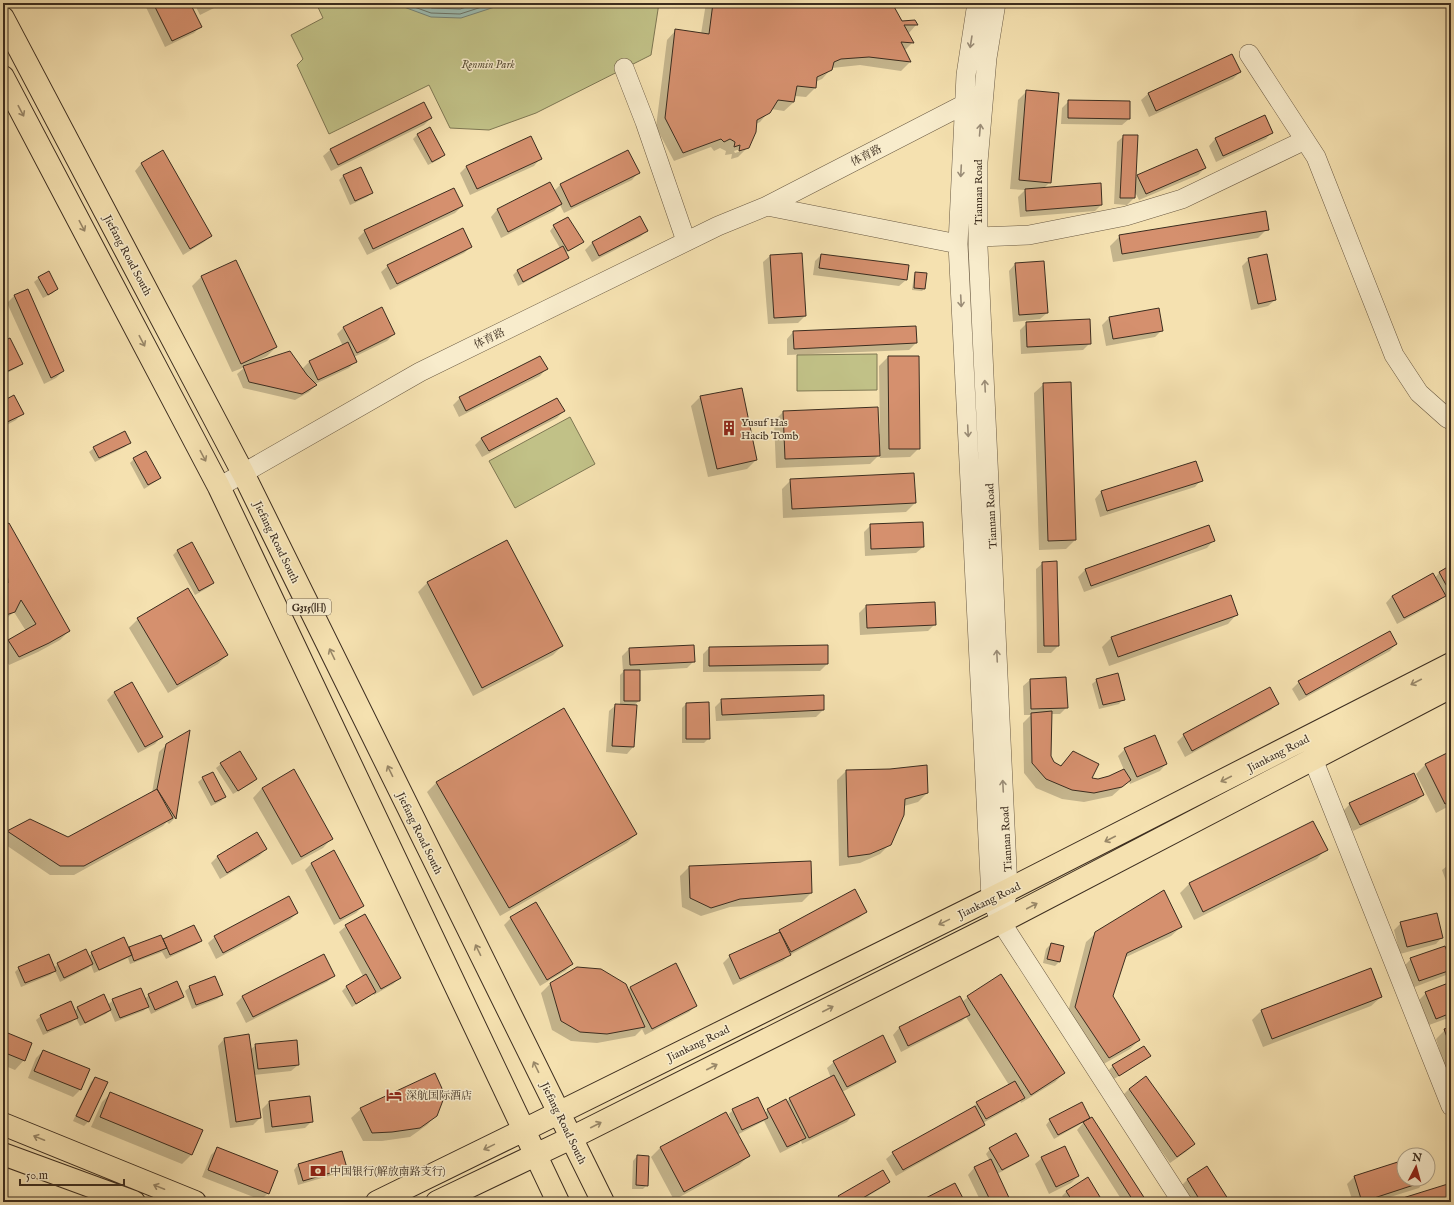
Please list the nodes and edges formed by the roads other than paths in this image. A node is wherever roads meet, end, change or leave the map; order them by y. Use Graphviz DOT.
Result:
graph roads {
  1 [pos="977,3"];
  2 [pos="996,3"];
  3 [pos="3,18"];
  4 [pos="1249,54"];
  5 [pos="624,68"];
  6 [pos="3,77"];
  7 [pos="965,104"];
  8 [pos="1305,140"];
  9 [pos="767,206"];
  10 [pos="978,237"];
  11 [pos="686,241"];
  12 [pos="958,244"];
  13 [pos="1451,420"];
  14 [pos="242,473"];
  15 [pos="219,487"];
  16 [pos="1451,664"];
  17 [pos="1451,687"];
  18 [pos="1313,759"];
  19 [pos="1000,894"];
  20 [pos="1001,922"];
  21 [pos="1446,1080"];
  22 [pos="1451,1106"];
  23 [pos="559,1113"];
  24 [pos="3,1124"];
  25 [pos="524,1130"];
  26 [pos="571,1138"];
  27 [pos="3,1154"];
  28 [pos="535,1154"];
  29 [pos="134,1202"];
  30 [pos="195,1202"];
  31 [pos="376,1202"];
  32 [pos="437,1202"];
  33 [pos="558,1202"];
  34 [pos="603,1202"];
  35 [pos="1182,1202"];
  1 -- 7 [label="street, Tiannan Road, one-way"];
  10 -- 2 [label="street, Tiannan Road, one-way"];
  3 -- 14 [label="main road, Jiefang Road South / G315(旧)"];
  4 -- 8 [label="street"];
  5 -- 11 [label="street"];
  6 -- 15 [label="main road, G315(旧), one-way"];
  7 -- 9 [label="street, 体育路"];
  7 -- 12 [label="street, Tiannan Road, one-way"];
  8 -- 10 [label="street"];
  8 -- 13 [label="street"];
  9 -- 11 [label="street, 体育路"];
  9 -- 12 [label="street"];
  19 -- 10 [label="street, Tiannan Road, one-way"];
  11 -- 14 [label="street, 体育路"];
  12 -- 19 [label="street, Tiannan Road, one-way"];
  14 -- 15 [label="street, 体育路"];
  23 -- 14 [label="main road, Jiefang Road South / G315(旧), one-way"];
  15 -- 25 [label="main road, G315(旧)"];
  16 -- 19 [label="main road, Jiankang Road, one-way"];
  17 -- 18 [label="main road, Jiankang Road"];
  20 -- 18 [label="main road, Jiankang Road, one-way"];
  18 -- 21 [label="street"];
  19 -- 20 [label="street, Tiannan Road"];
  19 -- 23 [label="main road, Jiankang Road, one-way"];
  26 -- 20 [label="main road, Jiankang Road, one-way"];
  20 -- 35 [label="street"];
  21 -- 22 [label="street"];
  23 -- 25 [label="main road, Jiankang Road"];
  23 -- 26 [label="main road, Jiefang Road South / G315(旧)"];
  30 -- 24 [label="main road, one-way"];
  25 -- 28 [label="main road, G315(旧)"];
  25 -- 31 [label="main road, Jiankang Road, one-way"];
  26 -- 28 [label="main road, Jiankang Road"];
  26 -- 34 [label="main road, Jiefang Road South / G315(旧)"];
  27 -- 29 [label="main road"];
  28 -- 32 [label="main road, Jiankang Road"];
  28 -- 33 [label="main road, G315(旧)"];
}
